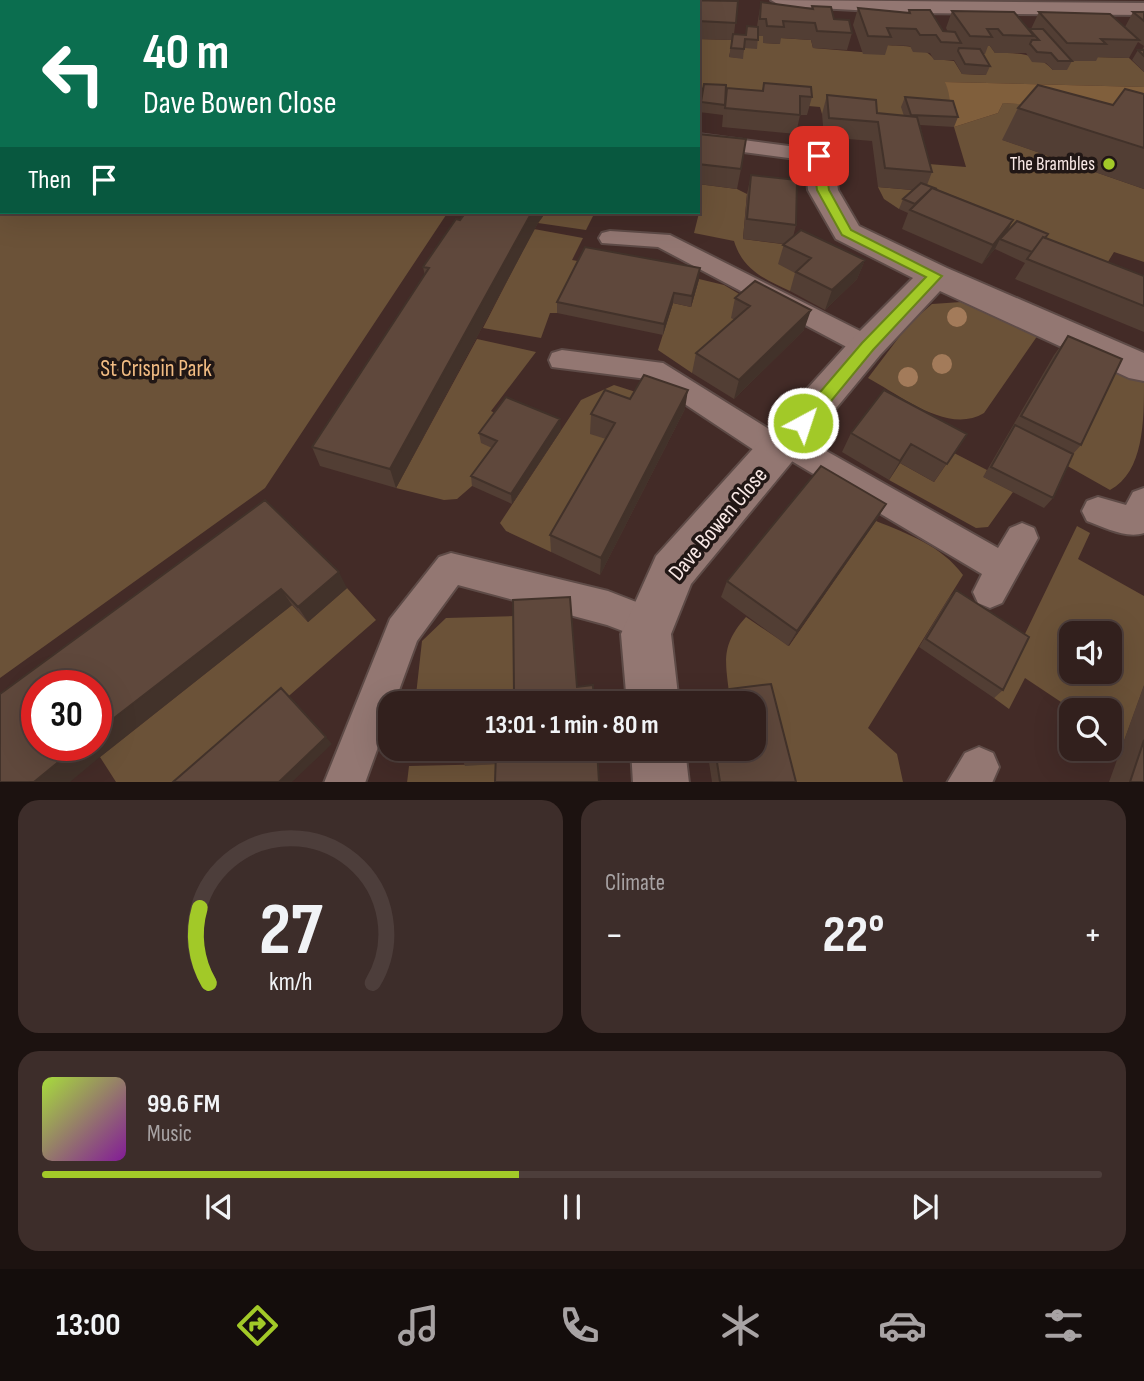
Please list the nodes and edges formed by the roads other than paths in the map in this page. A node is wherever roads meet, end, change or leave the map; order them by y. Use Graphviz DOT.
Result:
graph roads {
  1 [pos="781,0"];
  2 [pos="907,4"];
  3 [pos="1144,9"];
  4 [pos="700,140"];
  5 [pos="819,156"];
  6 [pos="610,238"];
  7 [pos="935,276"];
  8 [pos="867,346"];
  9 [pos="562,360"];
  10 [pos="1143,369"];
  11 [pos="784,447"];
  12 [pos="1144,502"];
  13 [pos="1098,512"];
  14 [pos="1022,538"];
  15 [pos="649,624"];
  16 [pos="652,691"];
  17 [pos="659,761"];
  18 [pos="344,782"];
  19 [pos="661,782"];
  1 -- 2 [label="street"];
  2 -- 3 [label="street"];
  4 -- 5 [label="lane"];
  5 -- 7 [label="street"];
  6 -- 8 [label="lane"];
  7 -- 8 [label="street, Dave Bowen Close"];
  7 -- 10 [label="street"];
  8 -- 11 [label="street, Dave Bowen Close"];
  9 -- 11 [label="lane"];
  11 -- 14 [label="lane"];
  11 -- 15 [label="street, Dave Bowen Close"];
  12 -- 13 [label="lane"];
  15 -- 16 [label="street, Dave Bowen Close"];
  15 -- 18 [label="lane"];
  17 -- 19 [label="street"];
}
